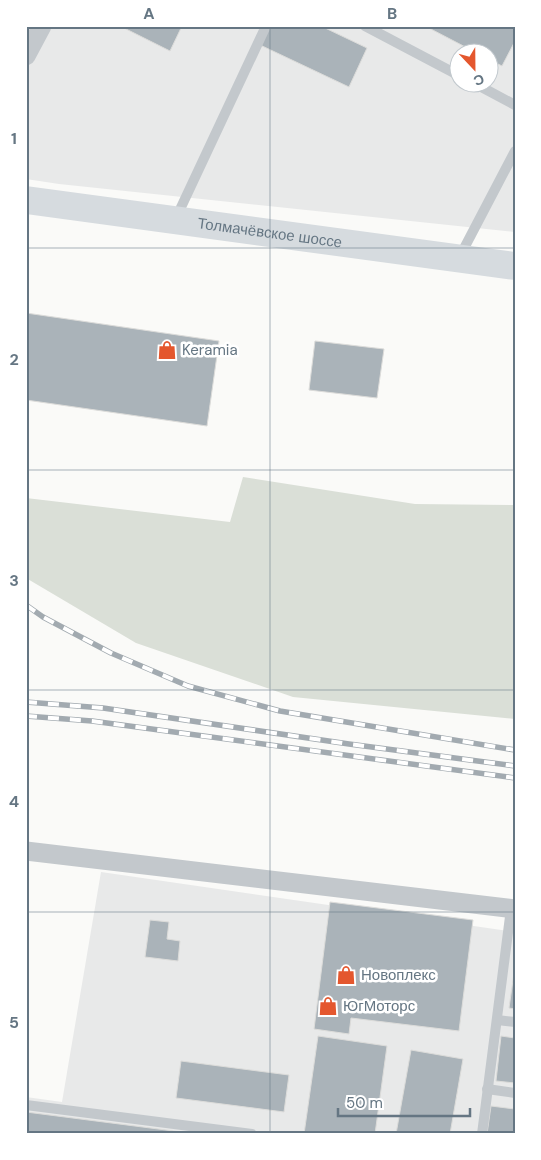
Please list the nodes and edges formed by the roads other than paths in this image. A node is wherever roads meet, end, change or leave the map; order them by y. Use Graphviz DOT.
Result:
graph roads {
  1 [pos="42,26"];
  2 [pos="266,26"];
  3 [pos="365,26"];
  4 [pos="26,56"];
  5 [pos="448,70"];
  6 [pos="491,92"];
  7 [pos="515,105"];
  8 [pos="515,151"];
  9 [pos="26,200"];
  10 [pos="175,221"];
  11 [pos="459,258"];
  12 [pos="515,266"];
  13 [pos="26,852"];
  14 [pos="513,909"];
  15 [pos="497,1020"];
  16 [pos="515,1022"];
  17 [pos="487,1089"];
  18 [pos="515,1093"];
  19 [pos="26,1105"];
  20 [pos="252,1134"];
  21 [pos="482,1134"];
  1 -- 4 [label="street"];
  2 -- 10 [label="lane"];
  3 -- 5 [label="lane"];
  6 -- 7 [label="lane"];
  8 -- 11 [label="lane"];
  9 -- 10 [label="main road, Толмачёвское шоссе"];
  10 -- 11 [label="main road, Толмачёвское шоссе"];
  11 -- 12 [label="main road, Толмачёвское шоссе"];
  13 -- 14 [label="street"];
  14 -- 15 [label="lane"];
  15 -- 16 [label="lane"];
  15 -- 17 [label="lane"];
  17 -- 18 [label="lane"];
  17 -- 21 [label="lane"];
  19 -- 20 [label="lane"];
}
